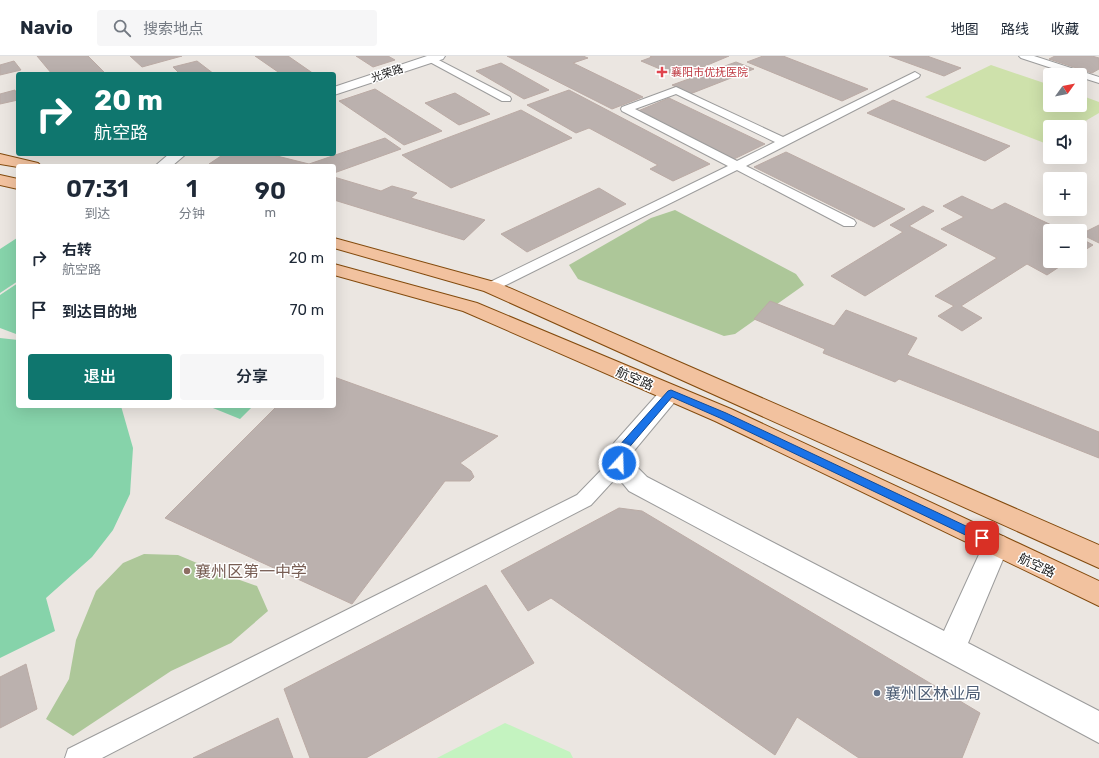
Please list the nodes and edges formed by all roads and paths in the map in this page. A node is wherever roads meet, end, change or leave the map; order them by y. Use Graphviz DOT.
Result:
graph roads {
  1 [pos="1024,56"];
  2 [pos="435,57"];
  3 [pos="915,75"];
  4 [pos="1099,80"];
  5 [pos="336,89"];
  6 [pos="506,99"];
  7 [pos="784,142"];
  8 [pos="176,156"];
  9 [pos="0,159"];
  10 [pos="24,164"];
  11 [pos="166,164"];
  12 [pos="737,166"];
  13 [pos="0,180"];
  14 [pos="16,184"];
  15 [pos="849,223"];
  16 [pos="336,244"];
  17 [pos="336,270"];
  18 [pos="491,287"];
  19 [pos="671,393"];
  20 [pos="619,463"];
  21 [pos="996,545"];
  22 [pos="1099,557"];
  23 [pos="1099,594"];
  24 [pos="951,649"];
  25 [pos="1099,728"];
  26 [pos="77,758"];
  1 -- 4 [label="lane"];
  2 -- 5 [label="street, 光荣路"];
  2 -- 6 [label="lane"];
  3 -- 7 [label="lane"];
  7 -- 12 [label="lane"];
  7 -- 12 [label="lane"];
  8 -- 11 [label="street"];
  9 -- 10 [label="main road"];
  12 -- 15 [label="lane"];
  12 -- 18 [label="lane"];
  13 -- 14 [label="main road"];
  16 -- 18 [label="main road, 航空路"];
  17 -- 19 [label="main road, 航空路"];
  18 -- 22 [label="main road, 航空路"];
  19 -- 20 [label="street"];
  19 -- 21 [label="main road, 航空路"];
  20 -- 24 [label="street"];
  20 -- 26 [label="lane"];
  21 -- 23 [label="main road, 航空路"];
  21 -- 24 [label="street"];
  24 -- 25 [label="street"];
}
